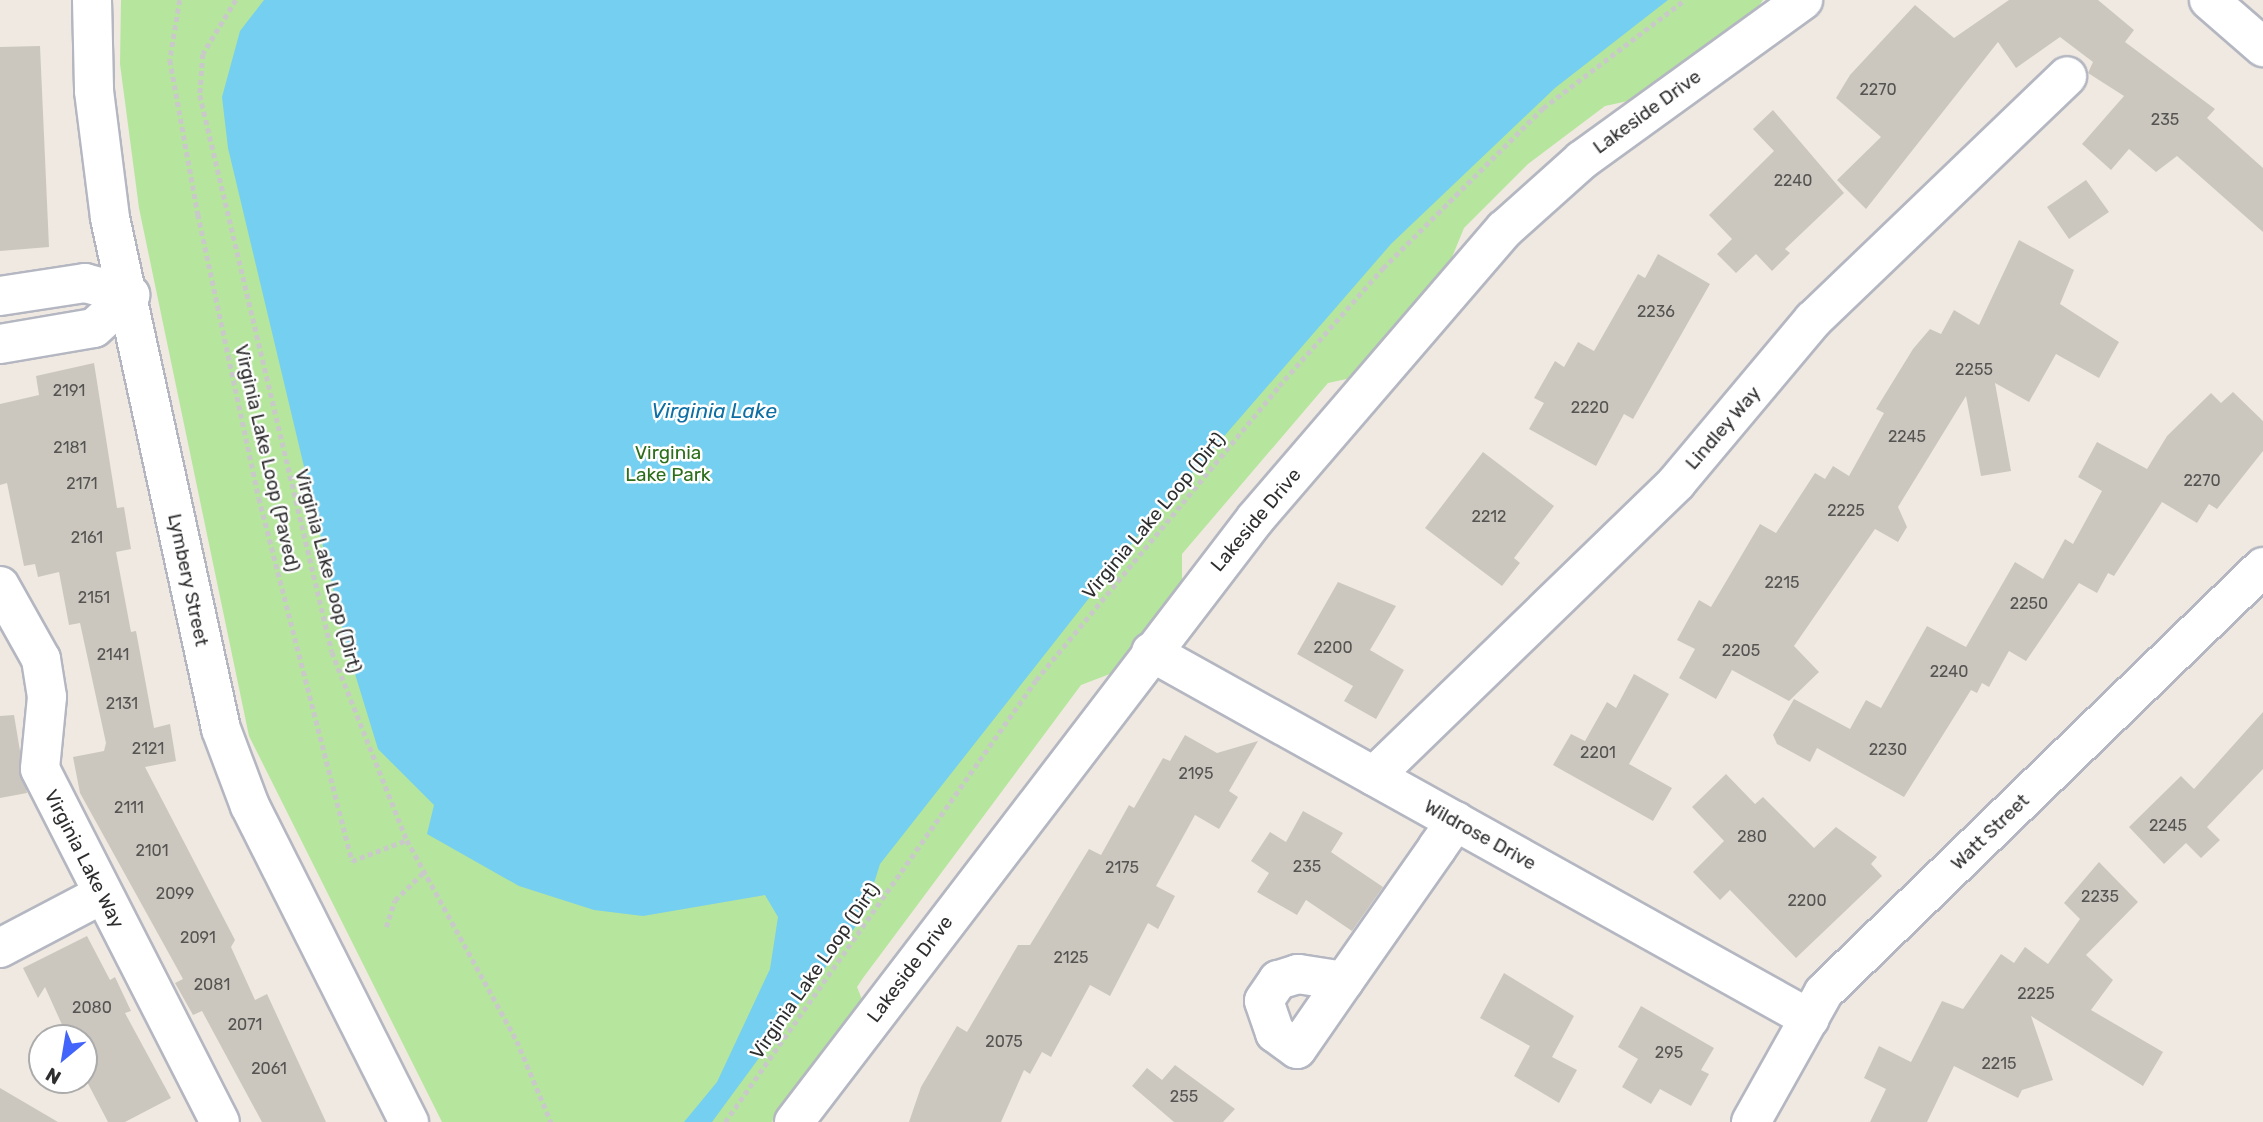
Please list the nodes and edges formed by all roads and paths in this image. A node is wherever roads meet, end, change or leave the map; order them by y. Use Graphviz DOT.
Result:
graph roads {
  1 [pos="92,0"];
  2 [pos="180,0"];
  3 [pos="236,0"];
  4 [pos="1685,0"];
  5 [pos="1803,0"];
  6 [pos="2209,0"];
  7 [pos="2263,47"];
  8 [pos="2067,76"];
  9 [pos="130,295"];
  10 [pos="0,296"];
  11 [pos="0,344"];
  12 [pos="2263,567"];
  13 [pos="0,586"];
  14 [pos="1151,652"];
  15 [pos="1374,776"];
  16 [pos="1456,821"];
  17 [pos="407,840"];
  18 [pos="424,872"];
  19 [pos="101,895"];
  20 [pos="386,927"];
  21 [pos="0,948"];
  22 [pos="1344,981"];
  23 [pos="1810,1019"];
  24 [pos="220,1122"];
  25 [pos="409,1122"];
  26 [pos="551,1122"];
  27 [pos="725,1122"];
  28 [pos="793,1122"];
  29 [pos="1751,1122"];
  1 -- 9 [label="street, Lymbery Street"];
  2 -- 17 [label="path, Virginia Lake Loop (Paved)"];
  3 -- 17 [label="path, Virginia Lake Loop (Dirt)"];
  4 -- 27 [label="path, Virginia Lake Loop (Dirt)"];
  5 -- 14 [label="street, Lakeside Drive"];
  6 -- 7 [label="street"];
  8 -- 15 [label="street, Lindley Way"];
  9 -- 10 [label="street"];
  9 -- 11 [label="street"];
  9 -- 25 [label="street, Lymbery Street"];
  12 -- 23 [label="street, Watt Street"];
  13 -- 19 [label="street, Virginia Lake Way"];
  14 -- 15 [label="street, Wildrose Drive"];
  14 -- 28 [label="street, Lakeside Drive"];
  15 -- 16 [label="street, Wildrose Drive"];
  16 -- 22 [label="street"];
  16 -- 23 [label="street, Wildrose Drive"];
  17 -- 18 [label="path, Virginia Lake Loop (Dirt)"];
  18 -- 20 [label="path"];
  18 -- 26 [label="path, Virginia Lake Loop (Dirt)"];
  19 -- 21 [label="street"];
  19 -- 24 [label="street, Virginia Lake Way"];
  23 -- 29 [label="street, Watt Street"];
}
